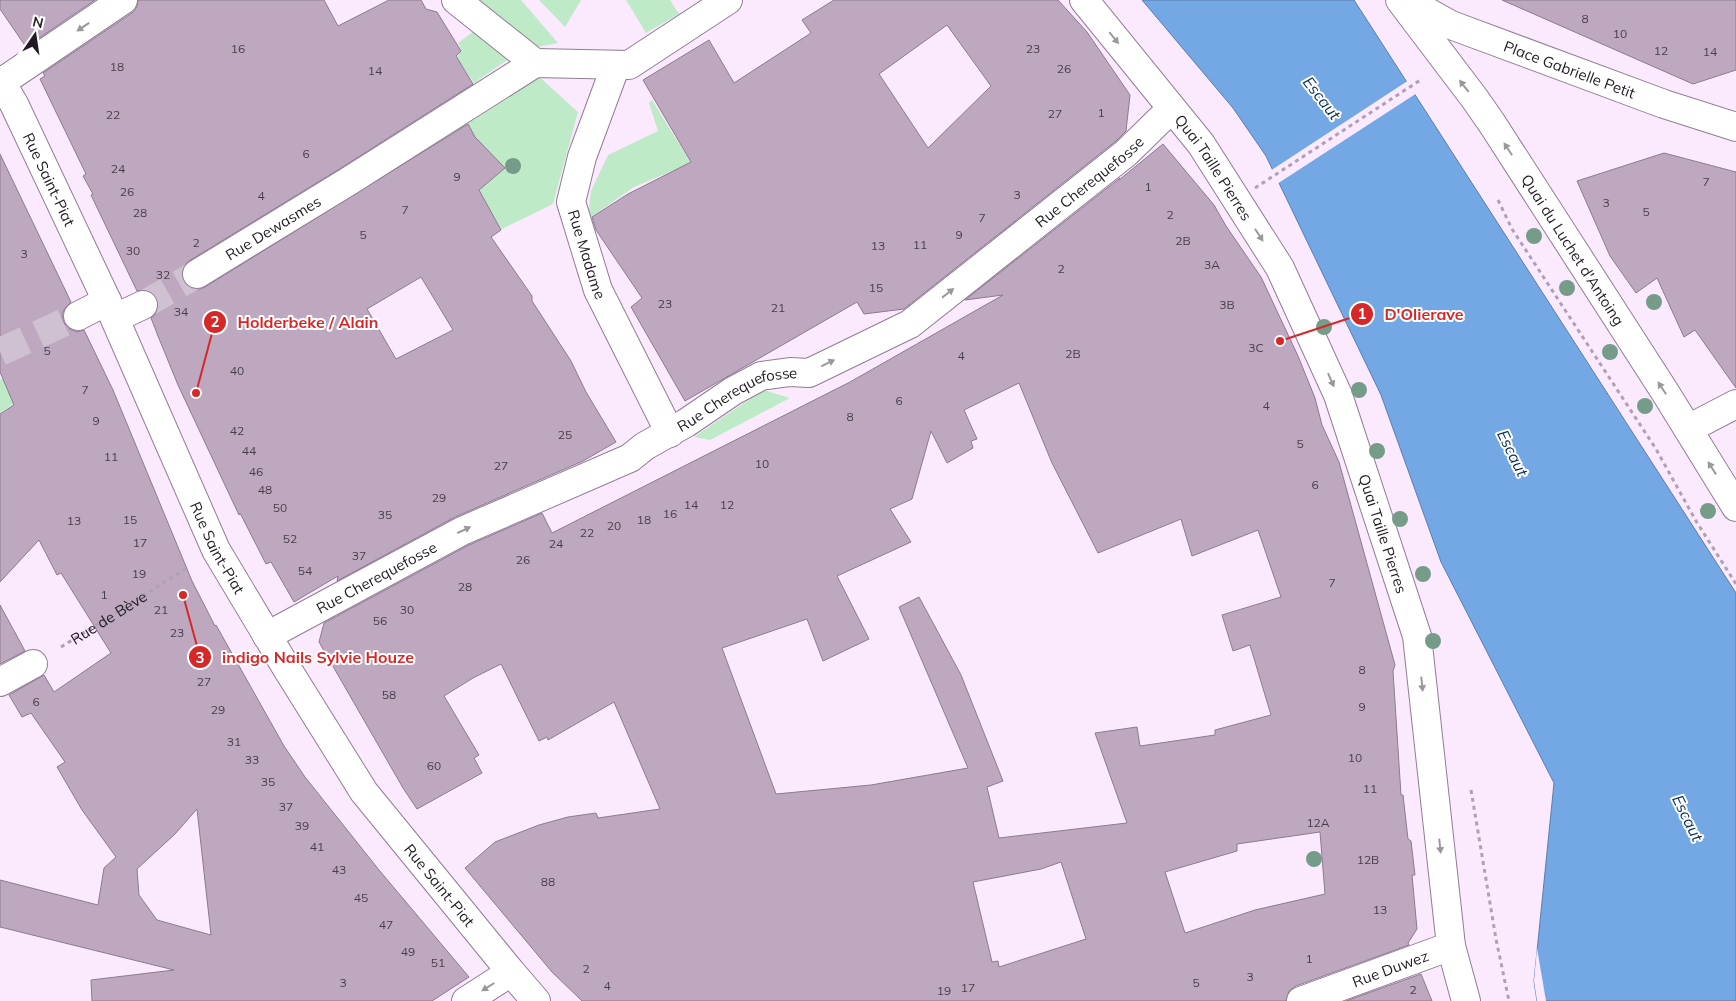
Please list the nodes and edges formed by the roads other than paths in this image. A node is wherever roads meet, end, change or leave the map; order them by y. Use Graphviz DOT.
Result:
graph roads {
  1 [pos="123,0"];
  2 [pos="456,0"];
  3 [pos="728,0"];
  4 [pos="1084,0"];
  5 [pos="1400,0"];
  6 [pos="1406,0"];
  7 [pos="535,63"];
  8 [pos="616,65"];
  9 [pos="1,81"];
  10 [pos="1171,109"];
  11 [pos="1736,127"];
  12 [pos="197,274"];
  13 [pos="143,305"];
  14 [pos="111,310"];
  15 [pos="78,316"];
  16 [pos="1736,404"];
  17 [pos="1688,430"];
  18 [pos="670,433"];
  19 [pos="1736,507"];
  20 [pos="267,636"];
  21 [pos="33,664"];
  22 [pos="0,682"];
  23 [pos="1451,946"];
  24 [pos="511,972"];
  25 [pos="466,1001"];
  26 [pos="536,1001"];
  27 [pos="1301,1001"];
  28 [pos="1466,1001"];
  1 -- 9 [label="street, one-way"];
  2 -- 7 [label="street"];
  3 -- 8 [label="street"];
  4 -- 10 [label="street, Quai Taille Pierres, one-way"];
  17 -- 5 [label="street, Quai du Luchet d'Antoing, one-way"];
  6 -- 11 [label="street, Place Gabrielle Petit"];
  7 -- 8 [label="street"];
  7 -- 12 [label="street, Rue Dewasmes"];
  8 -- 18 [label="street, Rue Madame"];
  9 -- 14 [label="street, Rue Saint-Piat"];
  18 -- 10 [label="street, Rue Cherequefosse, one-way"];
  10 -- 23 [label="street, Quai Taille Pierres, one-way"];
  13 -- 14 [label="street"];
  14 -- 15 [label="street"];
  14 -- 20 [label="street, Rue Saint-Piat"];
  16 -- 17 [label="street"];
  19 -- 17 [label="street, Quai du Luchet d'Antoing, one-way"];
  20 -- 18 [label="street, Rue Cherequefosse, one-way"];
  20 -- 24 [label="street, Rue Saint-Piat"];
  21 -- 22 [label="street"];
  23 -- 27 [label="street, Rue Duwez"];
  23 -- 28 [label="street, Quai Taille Pierres"];
  24 -- 25 [label="street, one-way"];
  24 -- 26 [label="street, Rue Saint-Piat"];
}
